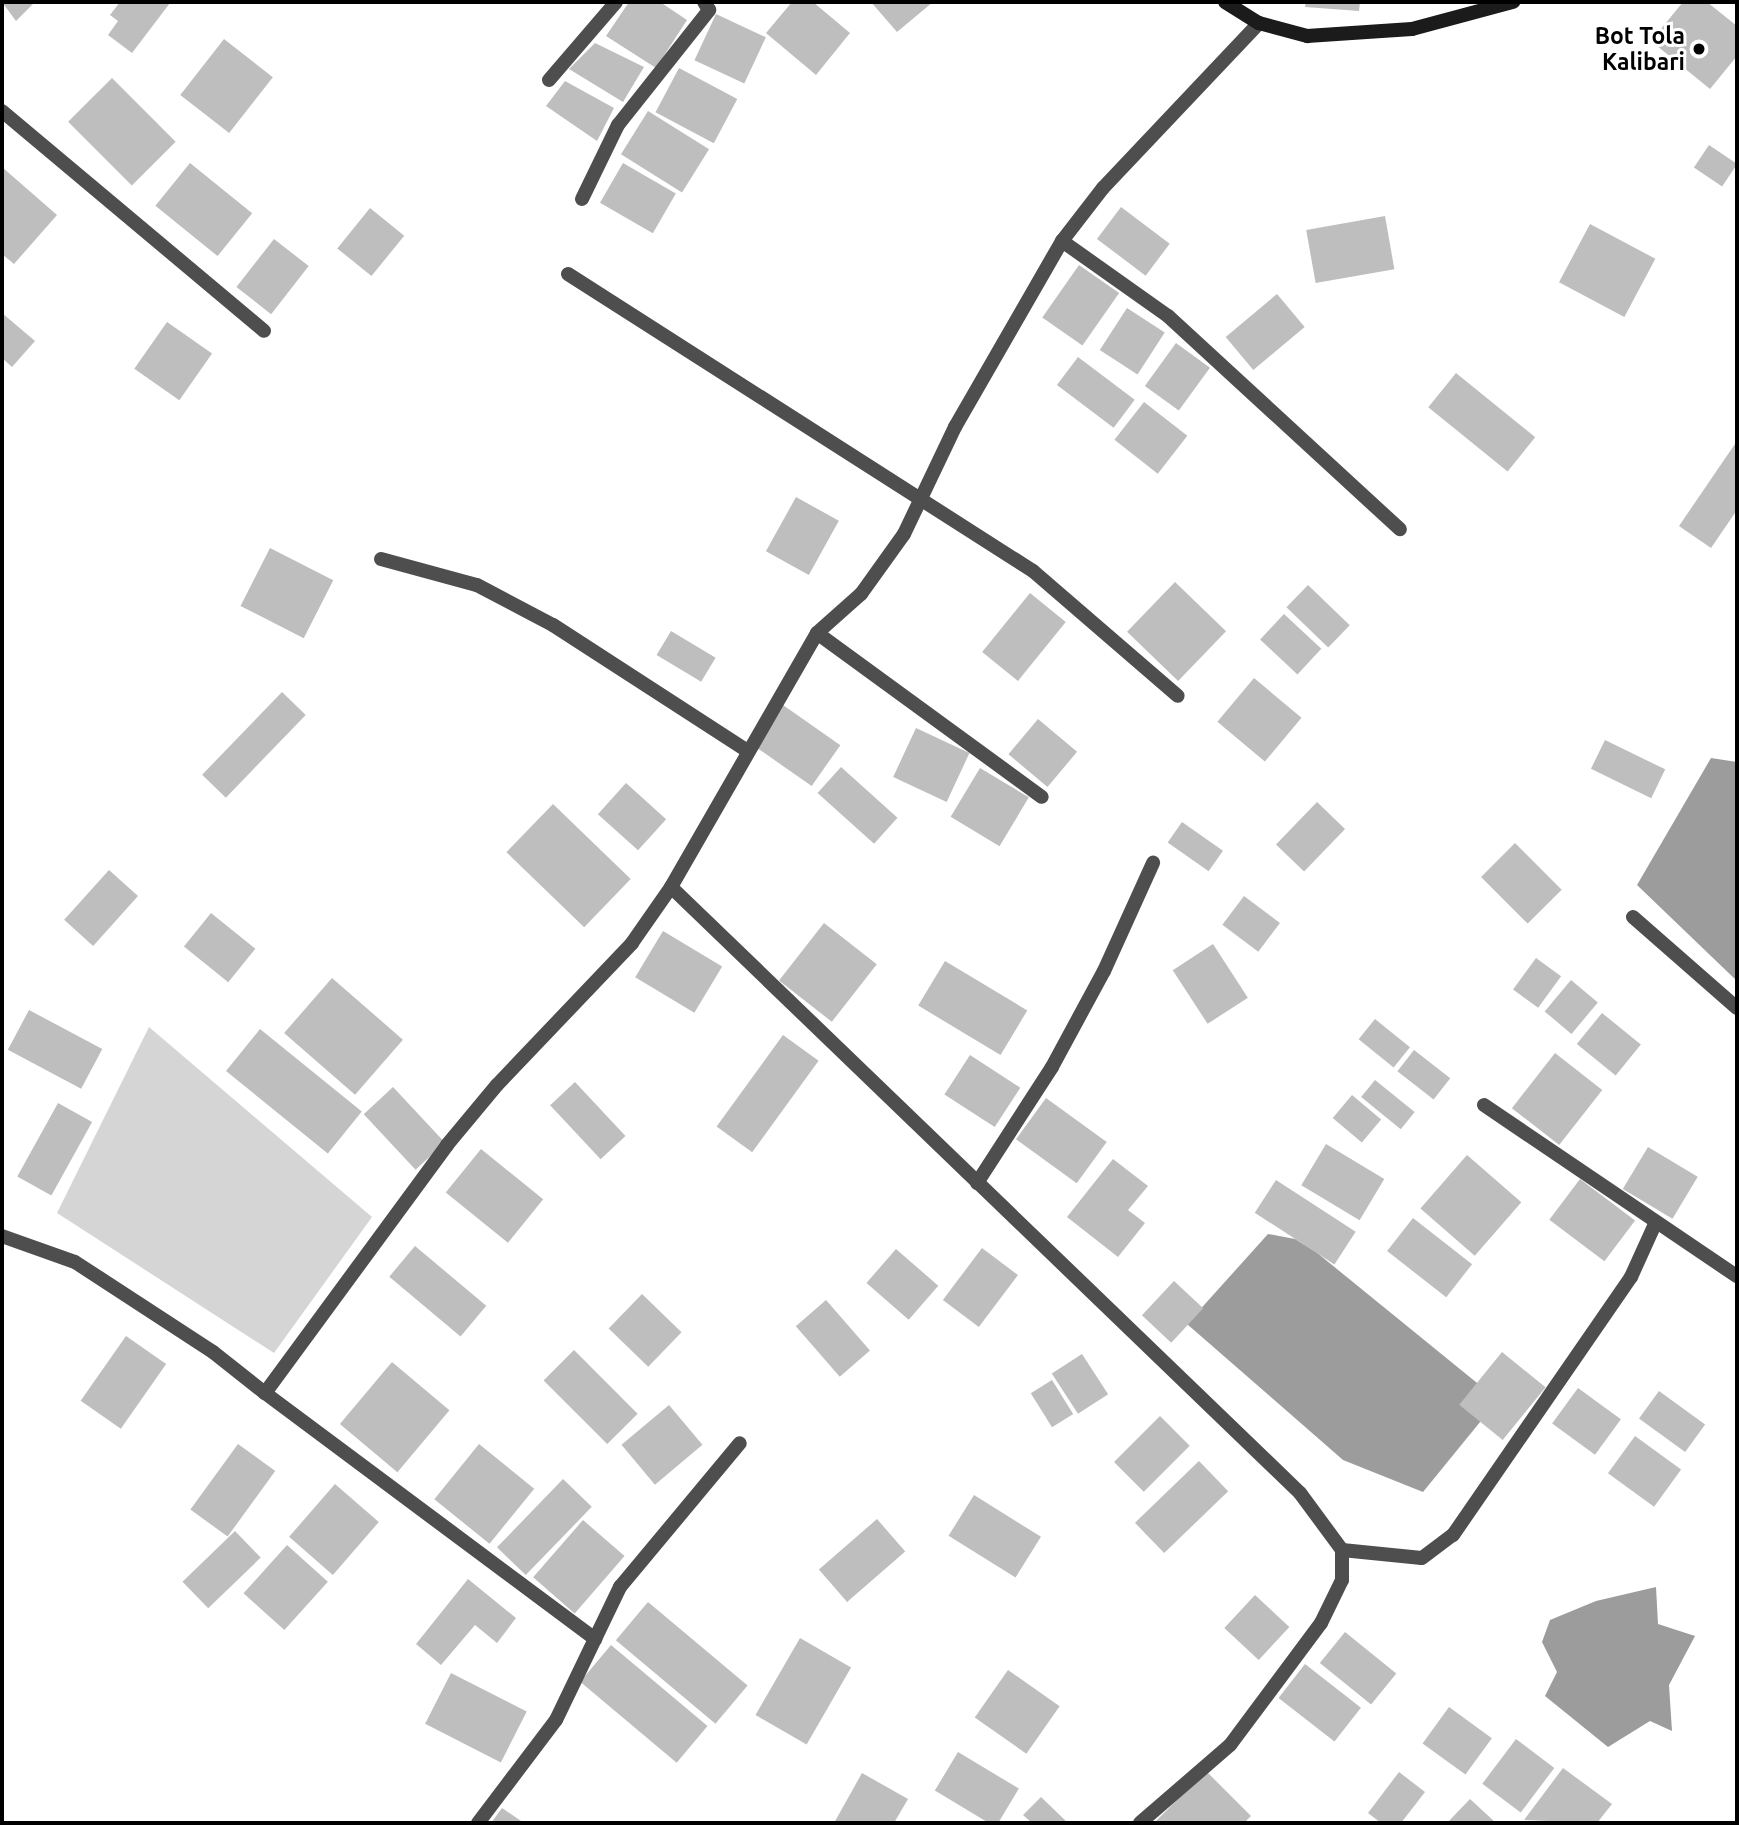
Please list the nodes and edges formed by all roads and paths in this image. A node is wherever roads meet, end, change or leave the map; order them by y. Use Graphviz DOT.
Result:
graph roads {
  1 [pos="616,2"];
  2 [pos="704,2"];
  3 [pos="1225,2"];
  4 [pos="1513,2"];
  5 [pos="1259,23"];
  6 [pos="549,80"];
  7 [pos="2,111"];
  8 [pos="582,199"];
  9 [pos="1062,241"];
  10 [pos="568,274"];
  11 [pos="264,331"];
  12 [pos="921,498"];
  13 [pos="1400,529"];
  14 [pos="381,559"];
  15 [pos="817,633"];
  16 [pos="1178,696"];
  17 [pos="748,751"];
  18 [pos="1042,797"];
  19 [pos="1153,863"];
  20 [pos="671,887"];
  21 [pos="1633,917"];
  22 [pos="1737,1008"];
  23 [pos="1484,1105"];
  24 [pos="977,1183"];
  25 [pos="1655,1224"];
  26 [pos="2,1236"];
  27 [pos="1737,1276"];
  28 [pos="265,1393"];
  29 [pos="740,1443"];
  30 [pos="1342,1550"];
  31 [pos="595,1639"];
  32 [pos="478,1823"];
  33 [pos="1140,1823"];
  1 -- 6 [label="street"];
  2 -- 8 [label="street"];
  3 -- 5 [label="street"];
  4 -- 5 [label="street"];
  5 -- 9 [label="street"];
  7 -- 11 [label="street"];
  9 -- 12 [label="street"];
  9 -- 13 [label="street"];
  10 -- 12 [label="street"];
  12 -- 15 [label="street"];
  12 -- 16 [label="street"];
  14 -- 17 [label="street"];
  15 -- 17 [label="street"];
  15 -- 18 [label="street"];
  17 -- 20 [label="street"];
  19 -- 24 [label="street"];
  20 -- 24 [label="street"];
  20 -- 28 [label="street"];
  21 -- 22 [label="street"];
  23 -- 25 [label="street"];
  24 -- 30 [label="street"];
  25 -- 27 [label="street"];
  25 -- 30 [label="street"];
  26 -- 28 [label="street"];
  28 -- 31 [label="street"];
  29 -- 31 [label="street"];
  30 -- 33 [label="street"];
  31 -- 32 [label="street"];
}
